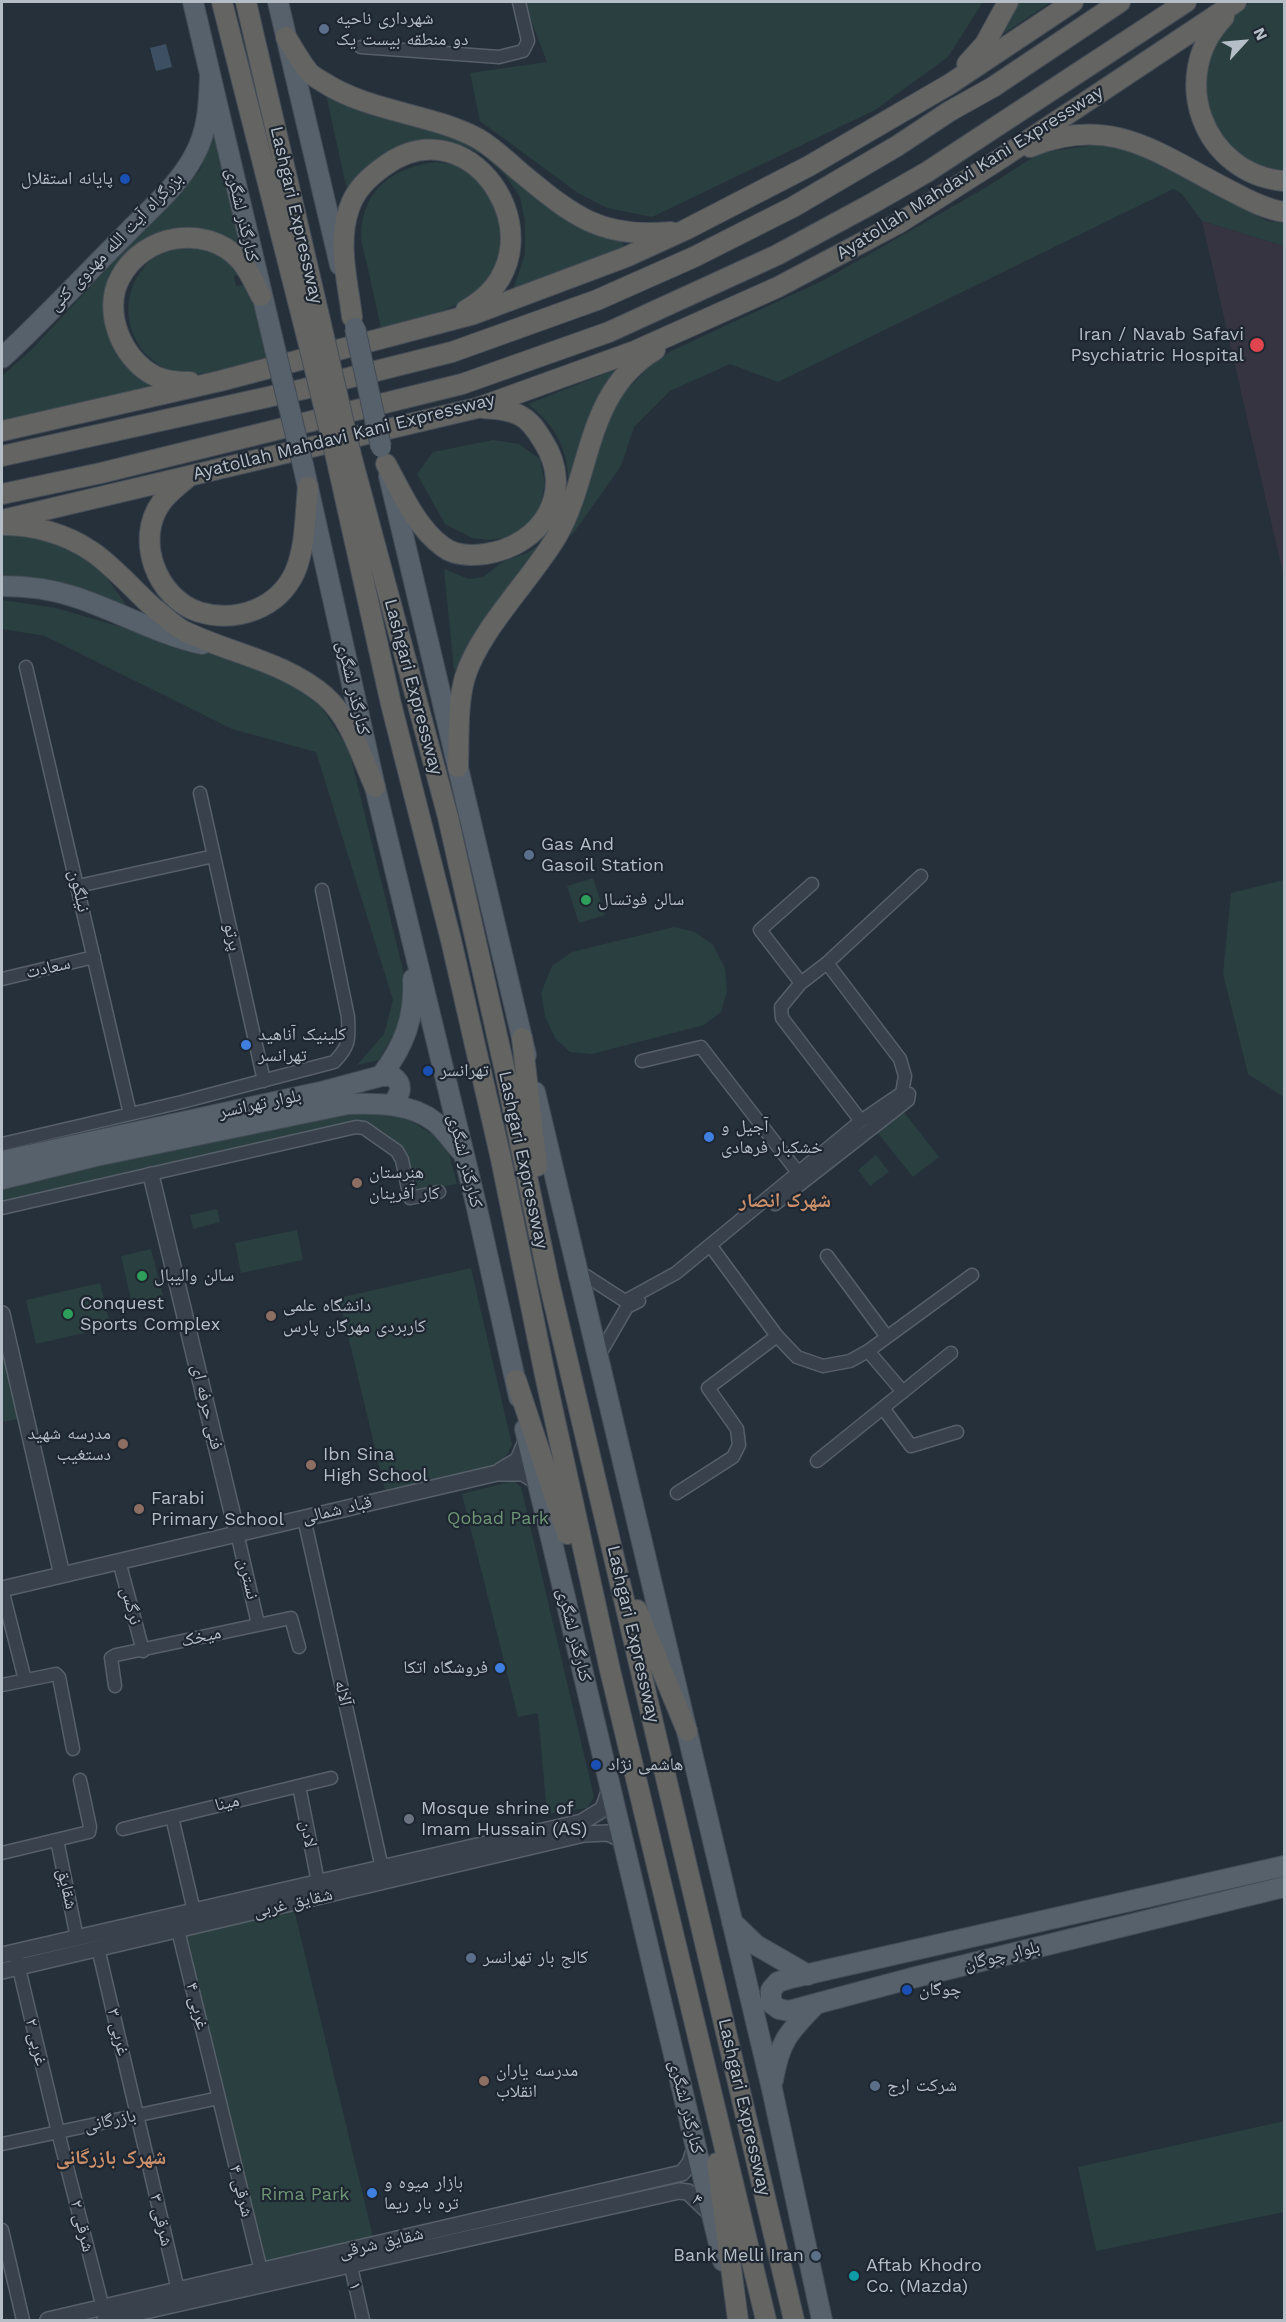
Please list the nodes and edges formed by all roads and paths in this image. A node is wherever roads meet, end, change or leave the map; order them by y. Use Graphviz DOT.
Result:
graph roads {
  1 [pos="193,2"];
  2 [pos="222,2"];
  3 [pos="246,2"];
  4 [pos="278,2"];
  5 [pos="519,2"];
  6 [pos="1008,2"];
  7 [pos="1073,2"];
  8 [pos="1083,2"];
  9 [pos="1120,2"];
  10 [pos="1186,2"];
  11 [pos="1237,2"];
  12 [pos="286,37"];
  13 [pos="361,47"];
  14 [pos="1167,48"];
  15 [pos="210,76"];
  16 [pos="950,84"];
  17 [pos="1039,99"];
  18 [pos="950,111"];
  19 [pos="1000,159"];
  20 [pos="793,175"];
  21 [pos="1284,181"];
  22 [pos="1284,212"];
  23 [pos="685,230"];
  24 [pos="619,289"];
  25 [pos="261,296"];
  26 [pos="447,321"];
  27 [pos="353,323"];
  28 [pos="698,324"];
  29 [pos="316,339"];
  30 [pos="635,351"];
  31 [pos="2,358"];
  32 [pos="520,366"];
  33 [pos="220,381"];
  34 [pos="477,408"];
  35 [pos="2,431"];
  36 [pos="2,456"];
  37 [pos="344,456"];
  38 [pos="384,456"];
  39 [pos="190,475"];
  40 [pos="308,487"];
  41 [pos="2,494"];
  42 [pos="2,520"];
  43 [pos="2,525"];
  44 [pos="2,586"];
  45 [pos="242,653"];
  46 [pos="26,667"];
  47 [pos="458,767"];
  48 [pos="375,787"];
  49 [pos="200,793"];
  50 [pos="214,856"];
  51 [pos="921,876"];
  52 [pos="812,885"];
  53 [pos="78,886"];
  54 [pos="322,890"];
  55 [pos="412,943"];
  56 [pos="94,957"];
  57 [pos="826,963"];
  58 [pos="2,979"];
  59 [pos="801,983"];
  60 [pos="522,1038"];
  61 [pos="642,1061"];
  62 [pos="381,1076"];
  63 [pos="264,1082"];
  64 [pos="902,1093"];
  65 [pos="182,1102"];
  66 [pos="392,1105"];
  67 [pos="218,1113"];
  68 [pos="130,1114"];
  69 [pos="861,1121"];
  70 [pos="2,1144"];
  71 [pos="462,1152"];
  72 [pos="2,1161"];
  73 [pos="152,1175"];
  74 [pos="801,1177"];
  75 [pos="2,1179"];
  76 [pos="439,1192"];
  77 [pos="2,1208"];
  78 [pos="712,1248"];
  79 [pos="827,1256"];
  80 [pos="577,1269"];
  81 [pos="972,1275"];
  82 [pos="549,1282"];
  83 [pos="2,1314"];
  84 [pos="777,1336"];
  85 [pos="887,1337"];
  86 [pos="868,1351"];
  87 [pos="951,1353"];
  88 [pos="598,1357"];
  89 [pos="516,1380"];
  90 [pos="903,1392"];
  91 [pos="883,1408"];
  92 [pos="957,1432"];
  93 [pos="527,1439"];
  94 [pos="817,1461"];
  95 [pos="497,1473"];
  96 [pos="536,1481"];
  97 [pos="677,1493"];
  98 [pos="304,1518"];
  99 [pos="237,1533"];
  100 [pos="614,1552"];
  101 [pos="119,1562"];
  102 [pos="62,1575"];
  103 [pos="2,1589"];
  104 [pos="258,1624"];
  105 [pos="298,1647"];
  106 [pos="143,1651"];
  107 [pos="610,1670"];
  108 [pos="24,1680"];
  109 [pos="2,1685"];
  110 [pos="115,1686"];
  111 [pos="687,1731"];
  112 [pos="73,1749"];
  113 [pos="331,1778"];
  114 [pos="80,1780"];
  115 [pos="298,1786"];
  116 [pos="611,1786"];
  117 [pos="172,1817"];
  118 [pos="583,1828"];
  119 [pos="123,1829"];
  120 [pos="621,1839"];
  121 [pos="57,1840"];
  122 [pos="2,1853"];
  123 [pos="432,1863"];
  124 [pos="1284,1866"];
  125 [pos="382,1868"];
  126 [pos="318,1882"];
  127 [pos="1284,1887"];
  128 [pos="194,1911"];
  129 [pos="732,1921"];
  130 [pos="176,1922"];
  131 [pos="78,1938"];
  132 [pos="98,1948"];
  133 [pos="12,1958"];
  134 [pos="2,1971"];
  135 [pos="808,1975"];
  136 [pos="816,2004"];
  137 [pos="702,2054"];
  138 [pos="772,2089"];
  139 [pos="219,2098"];
  140 [pos="137,2115"];
  141 [pos="58,2132"];
  142 [pos="2,2144"];
  143 [pos="696,2144"];
  144 [pos="680,2191"];
  145 [pos="712,2215"];
  146 [pos="2,2230"];
  147 [pos="349,2257"];
  148 [pos="262,2277"];
  149 [pos="178,2290"];
  150 [pos="105,2316"];
  151 [pos="23,2320"];
  152 [pos="48,2320"];
  153 [pos="363,2320"];
  154 [pos="737,2320"];
  155 [pos="766,2320"];
  156 [pos="794,2320"];
  157 [pos="822,2320"];
  1 -- 15 [label="main road, کنارگذر لشگری"];
  2 -- 29 [label="highway, Lashgari Expressway"];
  3 -- 29 [label="highway, Lashgari Expressway"];
  4 -- 12 [label="main road"];
  5 -- 13 [label="street"];
  6 -- 16 [label="highway"];
  7 -- 16 [label="highway"];
  8 -- 18 [label="highway"];
  9 -- 18 [label="highway"];
  10 -- 17 [label="highway, Ayatollah Mahdavi Kani Expressway"];
  11 -- 14 [label="highway, Ayatollah Mahdavi Kani Expressway"];
  11 -- 21 [label="highway"];
  12 -- 23 [label="highway"];
  12 -- 27 [label="main road"];
  14 -- 17 [label="highway"];
  14 -- 19 [label="highway, Ayatollah Mahdavi Kani Expressway"];
  15 -- 25 [label="main road, کنارگذر لشگری"];
  15 -- 31 [label="main road, بزرگراه آیت الله مهدوی کنی"];
  16 -- 20 [label="highway"];
  17 -- 32 [label="highway, Ayatollah Mahdavi Kani Expressway"];
  18 -- 24 [label="highway"];
  19 -- 22 [label="highway"];
  19 -- 28 [label="highway, Ayatollah Mahdavi Kani Expressway"];
  20 -- 23 [label="highway"];
  20 -- 24 [label="highway"];
  23 -- 26 [label="highway"];
  24 -- 36 [label="highway"];
  25 -- 33 [label="highway"];
  25 -- 40 [label="main road, کنارگذر لشگری, bridge"];
  26 -- 27 [label="highway"];
  26 -- 33 [label="highway"];
  27 -- 38 [label="main road, bridge"];
  28 -- 30 [label="highway, Ayatollah Mahdavi Kani Expressway"];
  28 -- 47 [label="highway"];
  29 -- 37 [label="highway, Lashgari Expressway, bridge"];
  30 -- 32 [label="highway"];
  30 -- 34 [label="highway, Ayatollah Mahdavi Kani Expressway"];
  32 -- 41 [label="highway, Ayatollah Mahdavi Kani Expressway"];
  33 -- 35 [label="highway"];
  34 -- 38 [label="highway"];
  34 -- 39 [label="highway, Ayatollah Mahdavi Kani Expressway"];
  37 -- 82 [label="highway, Lashgari Expressway"];
  37 -- 107 [label="highway, Lashgari Expressway"];
  38 -- 47 [label="main road"];
  39 -- 40 [label="highway"];
  39 -- 42 [label="highway, Ayatollah Mahdavi Kani Expressway"];
  40 -- 48 [label="main road, کنارگذر لشگری"];
  43 -- 45 [label="highway"];
  44 -- 45 [label="main road"];
  45 -- 48 [label="highway"];
  46 -- 53 [label="street, نیلگون"];
  47 -- 60 [label="main road"];
  48 -- 55 [label="main road, کنارگذر لشگری"];
  49 -- 50 [label="street, پرتو"];
  50 -- 53 [label="street"];
  50 -- 63 [label="street, پرتو"];
  51 -- 57 [label="street"];
  52 -- 59 [label="street"];
  53 -- 56 [label="street, نیلگون"];
  54 -- 63 [label="street"];
  55 -- 62 [label="main road"];
  55 -- 71 [label="main road, کنارگذر لشگری"];
  56 -- 58 [label="street, سعادت"];
  56 -- 68 [label="street, نیلگون"];
  57 -- 59 [label="street"];
  57 -- 64 [label="street"];
  59 -- 69 [label="street"];
  60 -- 80 [label="main road"];
  60 -- 82 [label="highway"];
  61 -- 74 [label="street"];
  62 -- 66 [label="main road"];
  62 -- 67 [label="main road, بلوار تهرانسر"];
  63 -- 65 [label="street"];
  64 -- 69 [label="street"];
  64 -- 74 [label="street"];
  65 -- 67 [label="street"];
  65 -- 68 [label="street"];
  66 -- 71 [label="main road, بلوار تهرانسر"];
  66 -- 75 [label="main road, بلوار تهرانسر"];
  67 -- 72 [label="main road, بلوار تهرانسر"];
  68 -- 70 [label="street"];
  69 -- 74 [label="street"];
  71 -- 89 [label="main road, کنارگذر لشگری"];
  73 -- 76 [label="street"];
  73 -- 77 [label="street"];
  73 -- 99 [label="street, فنی حرفه ای"];
  74 -- 78 [label="street"];
  78 -- 80 [label="street"];
  78 -- 84 [label="street"];
  78 -- 88 [label="street"];
  79 -- 85 [label="street"];
  80 -- 88 [label="main road"];
  81 -- 85 [label="street"];
  82 -- 100 [label="highway, Lashgari Expressway"];
  83 -- 102 [label="street"];
  84 -- 86 [label="street"];
  84 -- 97 [label="street"];
  85 -- 86 [label="street"];
  86 -- 90 [label="street"];
  87 -- 90 [label="street"];
  88 -- 111 [label="main road"];
  89 -- 93 [label="main road, کنارگذر لشگری"];
  89 -- 107 [label="highway"];
  90 -- 91 [label="street"];
  91 -- 92 [label="street"];
  91 -- 94 [label="street"];
  93 -- 95 [label="street"];
  93 -- 96 [label="main road, کنارگذر لشگری"];
  95 -- 96 [label="street"];
  95 -- 98 [label="street, قباد شمالی"];
  96 -- 116 [label="main road, کنارگذر لشگری"];
  98 -- 99 [label="street, قباد شمالی"];
  98 -- 125 [label="street, آلاله"];
  99 -- 101 [label="street, قباد شمالی"];
  99 -- 104 [label="street, نسترن"];
  100 -- 111 [label="highway"];
  100 -- 156 [label="highway, Lashgari Expressway"];
  101 -- 102 [label="street, قباد شمالی"];
  101 -- 106 [label="street, نرگس"];
  102 -- 103 [label="street, قباد شمالی"];
  103 -- 108 [label="street"];
  104 -- 105 [label="street, میخک"];
  104 -- 106 [label="street, میخک"];
  106 -- 110 [label="street, میخک"];
  107 -- 137 [label="highway, Lashgari Expressway"];
  108 -- 109 [label="street"];
  108 -- 112 [label="street"];
  111 -- 129 [label="main road"];
  113 -- 115 [label="street, مینا"];
  114 -- 121 [label="street"];
  115 -- 117 [label="street, مینا"];
  115 -- 126 [label="street, لادن"];
  116 -- 118 [label="street"];
  116 -- 120 [label="main road, کنارگذر لشگری"];
  117 -- 119 [label="street, مینا"];
  117 -- 128 [label="street"];
  118 -- 120 [label="street"];
  118 -- 123 [label="street, شقایق غربی"];
  120 -- 143 [label="main road, کنارگذر لشگری"];
  121 -- 122 [label="street"];
  121 -- 131 [label="street, شقایق"];
  123 -- 125 [label="street, شقایق غربی"];
  123 -- 130 [label="street, شقایق غربی"];
  124 -- 135 [label="main road, بلوار چوگان"];
  125 -- 126 [label="street, شقایق غربی"];
  126 -- 128 [label="street, شقایق غربی"];
  127 -- 136 [label="main road, بلوار چوگان"];
  128 -- 130 [label="street, شقایق غربی"];
  129 -- 135 [label="main road"];
  129 -- 138 [label="main road"];
  130 -- 131 [label="street, شقایق غربی"];
  130 -- 132 [label="street, شقایق غربی"];
  130 -- 139 [label="street, ۴ غربی"];
  131 -- 133 [label="street, شقایق غربی"];
  132 -- 133 [label="street, شقایق غربی"];
  132 -- 140 [label="street, ۳ غربی"];
  133 -- 134 [label="street, شقایق غربی"];
  133 -- 141 [label="street, ۲ غربی"];
  135 -- 136 [label="main road, بلوار چوگان"];
  136 -- 138 [label="main road"];
  137 -- 154 [label="highway"];
  137 -- 155 [label="highway, Lashgari Expressway"];
  138 -- 157 [label="main road"];
  139 -- 140 [label="street, بازرگانی"];
  139 -- 148 [label="street, ۴ شرقی"];
  140 -- 141 [label="street, بازرگانی"];
  140 -- 149 [label="street, ۳ شرقی"];
  141 -- 142 [label="street, بازرگانی"];
  141 -- 150 [label="street, ۲ شرقی"];
  143 -- 145 [label="main road, کنارگذر لشگری"];
  143 -- 147 [label="street, شقایق شرقی"];
  144 -- 145 [label="street, ۴"];
  144 -- 147 [label="street, شقایق شرقی"];
  145 -- 154 [label="main road, کنارگذر لشگری"];
  146 -- 151 [label="street"];
  147 -- 148 [label="street, شقایق شرقی"];
  147 -- 153 [label="street, ۱"];
  148 -- 149 [label="street, شقایق شرقی"];
  148 -- 150 [label="street, شقایق شرقی"];
  149 -- 150 [label="street, شقایق شرقی"];
  150 -- 152 [label="street, شقایق شرقی"];
}
